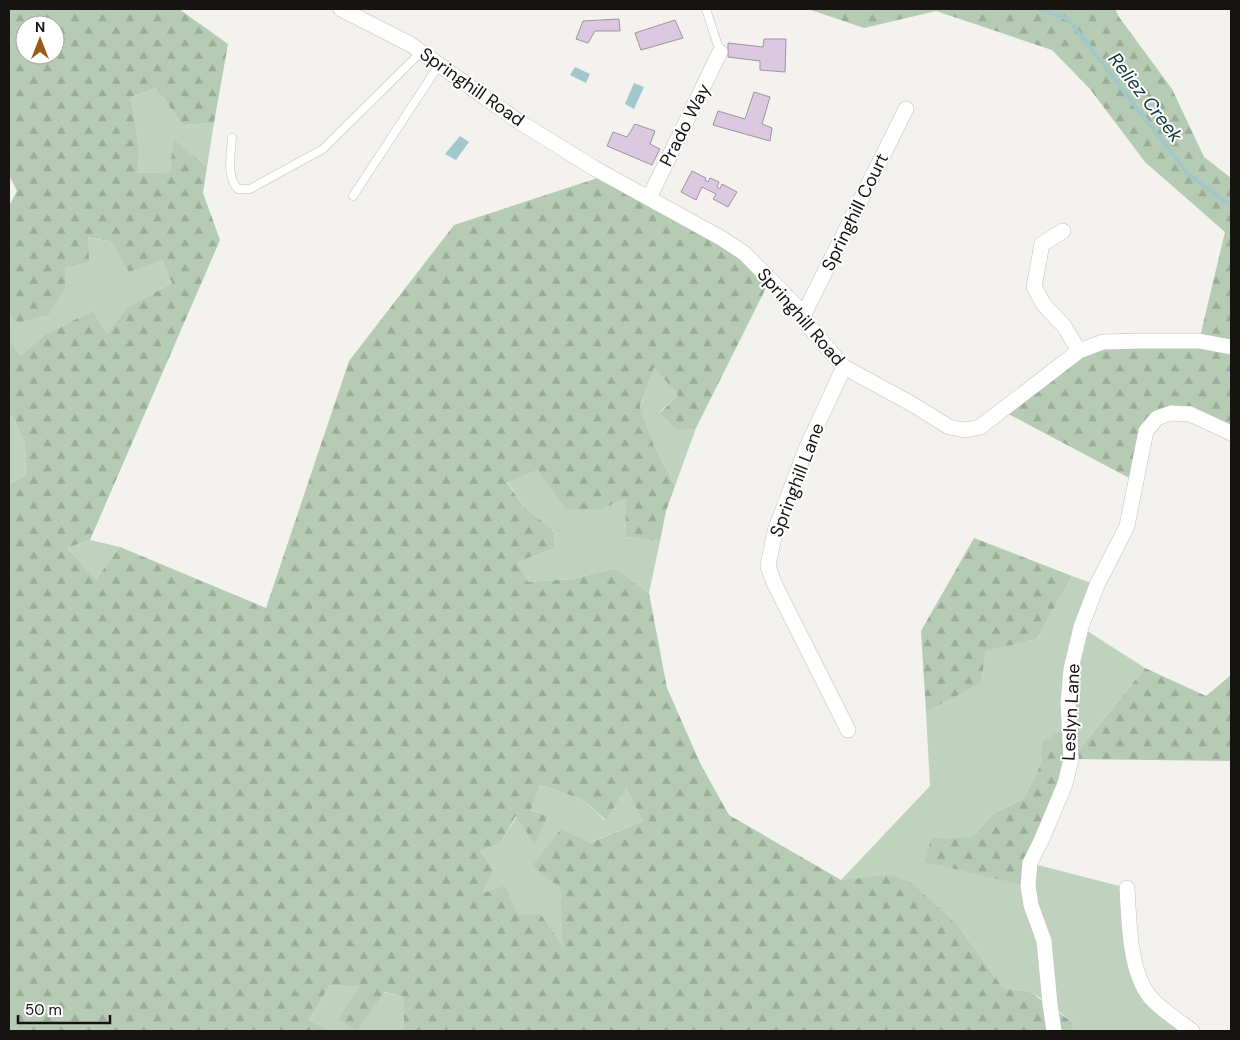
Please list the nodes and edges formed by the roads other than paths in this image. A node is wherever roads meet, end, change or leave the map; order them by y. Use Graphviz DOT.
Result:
graph roads {
  1 [pos="341,9"];
  2 [pos="706,9"];
  3 [pos="421,52"];
  4 [pos="720,52"];
  5 [pos="439,65"];
  6 [pos="906,109"];
  7 [pos="232,138"];
  8 [pos="352,196"];
  9 [pos="649,198"];
  10 [pos="1063,231"];
  11 [pos="804,314"];
  12 [pos="1231,347"];
  13 [pos="1079,351"];
  14 [pos="844,367"];
  15 [pos="1231,433"];
  16 [pos="848,730"];
  17 [pos="1127,888"];
  18 [pos="1054,1031"];
  19 [pos="1192,1031"];
  1 -- 3 [label="street, Springhill Road"];
  2 -- 4 [label="lane"];
  3 -- 5 [label="street, Springhill Road"];
  3 -- 7 [label="lane"];
  4 -- 9 [label="street, Prado Way"];
  5 -- 8 [label="lane"];
  5 -- 9 [label="street, Springhill Road"];
  6 -- 11 [label="street, Springhill Court"];
  9 -- 11 [label="street, Springhill Road"];
  10 -- 13 [label="street"];
  11 -- 14 [label="street, Springhill Road"];
  12 -- 13 [label="street, Springhill Road"];
  13 -- 14 [label="street, Springhill Road"];
  14 -- 16 [label="street, Springhill Lane"];
  15 -- 18 [label="street, Leslyn Lane"];
  17 -- 19 [label="street"];
}
